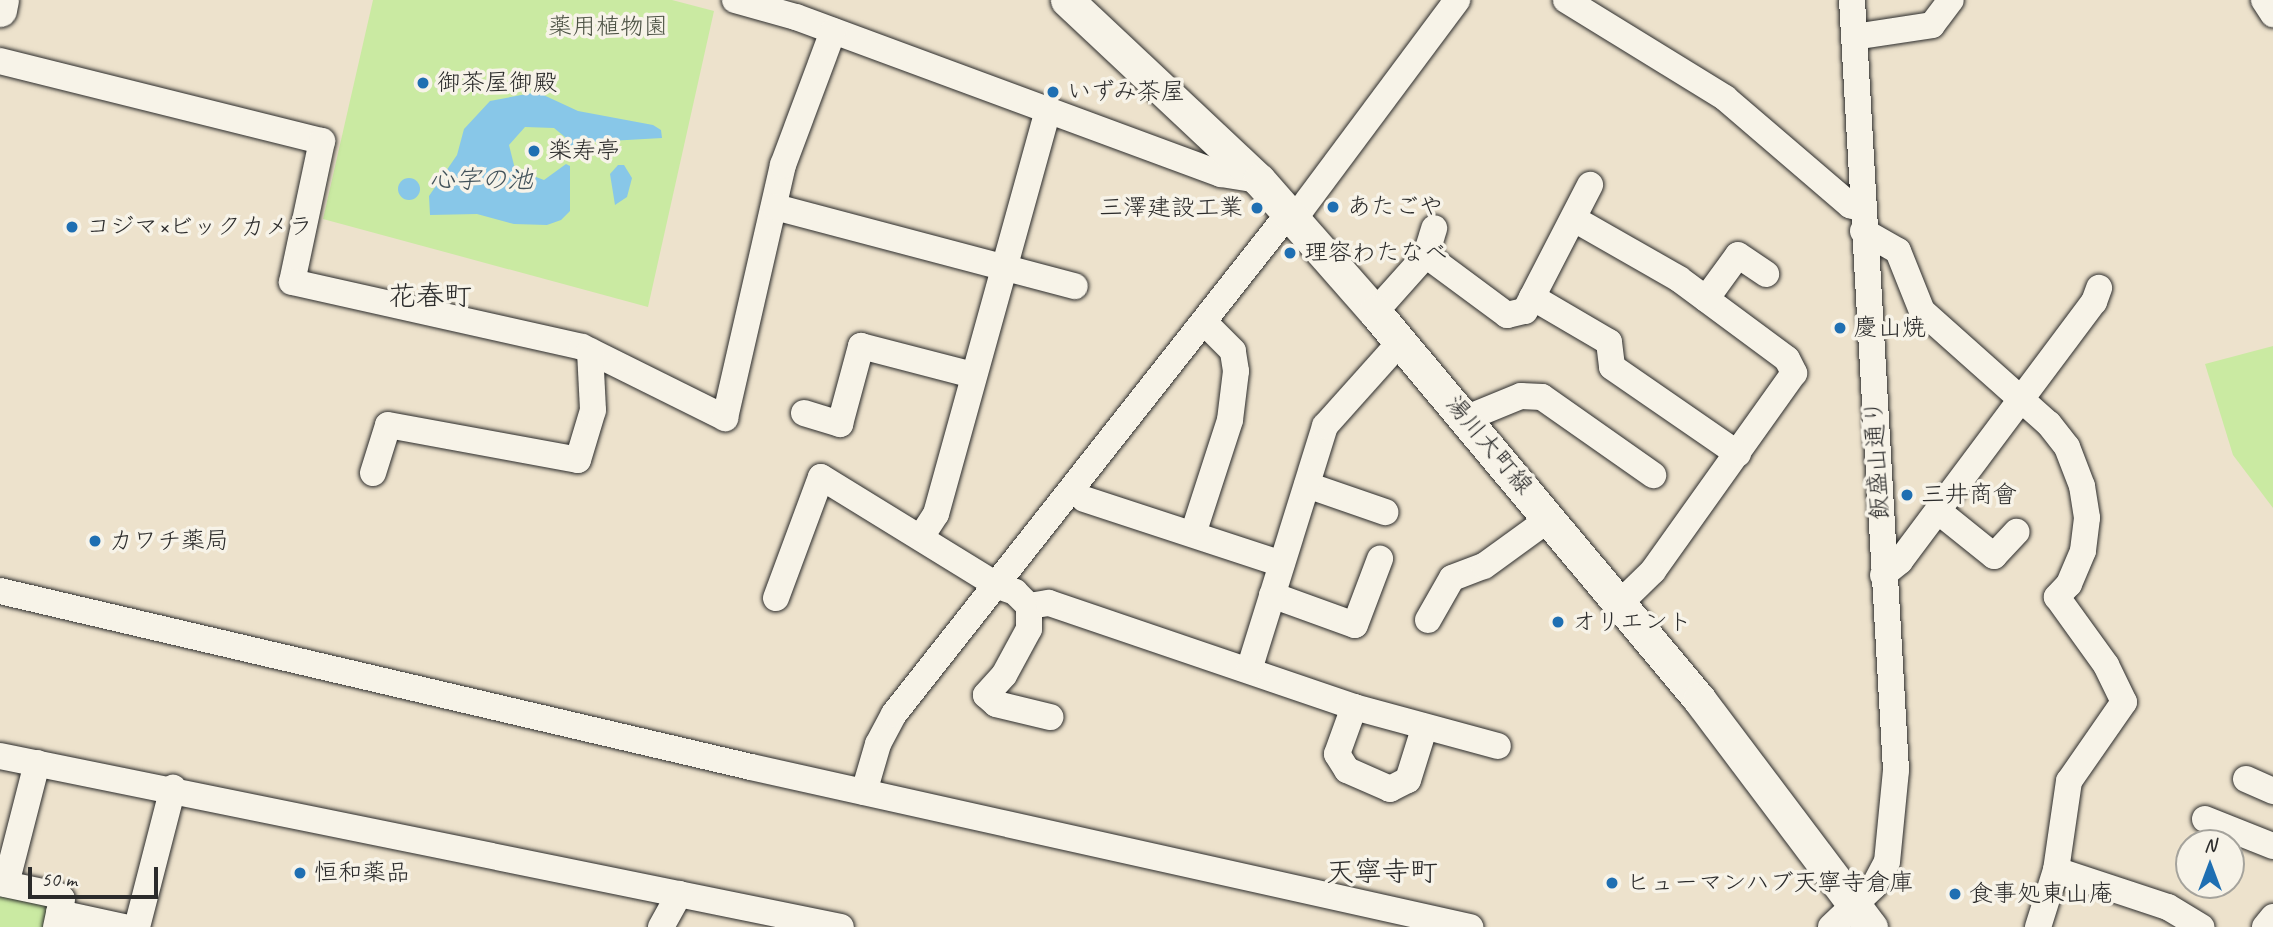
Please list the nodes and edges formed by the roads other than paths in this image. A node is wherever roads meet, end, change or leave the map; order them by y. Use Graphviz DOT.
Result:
graph roads {
  1 [pos="2,0"];
  2 [pos="735,0"];
  3 [pos="1067,0"];
  4 [pos="1457,0"];
  5 [pos="1566,0"];
  6 [pos="1852,0"];
  7 [pos="1951,0"];
  8 [pos="2264,0"];
  9 [pos="0,10"];
  10 [pos="2273,14"];
  11 [pos="833,31"];
  12 [pos="1854,37"];
  13 [pos="0,61"];
  14 [pos="1048,109"];
  15 [pos="1259,180"];
  16 [pos="1590,185"];
  17 [pos="775,207"];
  18 [pos="1291,216"];
  19 [pos="1574,219"];
  20 [pos="1863,220"];
  21 [pos="1434,228"];
  22 [pos="1426,255"];
  23 [pos="1004,265"];
  24 [pos="1766,274"];
  25 [pos="1075,286"];
  26 [pos="2099,288"];
  27 [pos="1532,297"];
  28 [pos="1706,299"];
  29 [pos="1375,312"];
  30 [pos="1204,321"];
  31 [pos="1401,341"];
  32 [pos="590,351"];
  33 [pos="973,375"];
  34 [pos="2021,401"];
  35 [pos="804,413"];
  36 [pos="1467,418"];
  37 [pos="1738,454"];
  38 [pos="373,473"];
  39 [pos="1653,475"];
  40 [pos="1307,485"];
  41 [pos="1084,499"];
  42 [pos="1938,511"];
  43 [pos="1385,512"];
  44 [pos="1550,518"];
  45 [pos="2016,532"];
  46 [pos="1193,534"];
  47 [pos="921,537"];
  48 [pos="1380,559"];
  49 [pos="1282,564"];
  50 [pos="1883,575"];
  51 [pos="998,586"];
  52 [pos="0,591"];
  53 [pos="1272,596"];
  54 [pos="776,598"];
  55 [pos="1620,603"];
  56 [pos="1029,606"];
  57 [pos="1428,620"];
  58 [pos="1249,670"];
  59 [pos="1354,707"];
  60 [pos="1050,717"];
  61 [pos="1423,729"];
  62 [pos="1498,746"];
  63 [pos="0,756"];
  64 [pos="37,763"];
  65 [pos="2246,779"];
  66 [pos="173,788"];
  67 [pos="2273,791"];
  68 [pos="864,792"];
  69 [pos="2205,819"];
  70 [pos="2273,846"];
  71 [pos="2056,870"];
  72 [pos="3,883"];
  73 [pos="679,894"];
  74 [pos="2273,917"];
  75 [pos="57,920"];
  76 [pos="1852,921"];
  77 [pos="124,927"];
  78 [pos="137,927"];
  79 [pos="661,927"];
  80 [pos="841,927"];
  81 [pos="1470,927"];
  82 [pos="2038,927"];
  83 [pos="2201,927"];
  84 [pos="2264,927"];
  1 -- 9 [label="main road"];
  2 -- 11 [label="street"];
  3 -- 15 [label="main road, 湯川大町線"];
  4 -- 18 [label="street"];
  5 -- 20 [label="street"];
  6 -- 12 [label="street, 飯盛山通り"];
  7 -- 12 [label="street"];
  8 -- 10 [label="street"];
  11 -- 14 [label="street"];
  11 -- 17 [label="street"];
  12 -- 20 [label="street, 飯盛山通り"];
  13 -- 32 [label="street"];
  14 -- 15 [label="street"];
  14 -- 23 [label="street"];
  15 -- 18 [label="main road, 湯川大町線"];
  16 -- 19 [label="street"];
  17 -- 23 [label="street"];
  17 -- 32 [label="street"];
  18 -- 29 [label="main road, 湯川大町線"];
  18 -- 30 [label="street"];
  19 -- 27 [label="street"];
  19 -- 28 [label="street"];
  20 -- 34 [label="street"];
  20 -- 50 [label="street, 飯盛山通り"];
  21 -- 22 [label="street"];
  22 -- 27 [label="street"];
  22 -- 29 [label="street"];
  23 -- 25 [label="street"];
  23 -- 33 [label="street"];
  24 -- 28 [label="street"];
  26 -- 34 [label="street"];
  27 -- 37 [label="street"];
  28 -- 37 [label="street"];
  29 -- 31 [label="main road, 湯川大町線"];
  30 -- 46 [label="street"];
  30 -- 51 [label="street"];
  31 -- 36 [label="main road, 湯川大町線"];
  31 -- 40 [label="street"];
  32 -- 38 [label="street"];
  33 -- 35 [label="street"];
  33 -- 47 [label="street"];
  34 -- 42 [label="street"];
  34 -- 71 [label="street"];
  36 -- 39 [label="street"];
  36 -- 44 [label="main road, 湯川大町線"];
  37 -- 55 [label="street"];
  40 -- 43 [label="street"];
  40 -- 49 [label="street"];
  41 -- 46 [label="street"];
  42 -- 45 [label="street"];
  42 -- 50 [label="street"];
  44 -- 55 [label="main road, 湯川大町線"];
  44 -- 57 [label="street"];
  46 -- 49 [label="street"];
  47 -- 51 [label="street"];
  47 -- 54 [label="street"];
  48 -- 53 [label="street"];
  49 -- 53 [label="street"];
  50 -- 76 [label="street, 飯盛山通り"];
  51 -- 56 [label="street"];
  51 -- 68 [label="street"];
  52 -- 68 [label="street"];
  53 -- 58 [label="street"];
  55 -- 76 [label="main road, 湯川大町線"];
  56 -- 58 [label="street"];
  56 -- 60 [label="street"];
  58 -- 59 [label="street"];
  59 -- 61 [label="street"];
  59 -- 61 [label="street"];
  61 -- 62 [label="street"];
  63 -- 64 [label="street"];
  64 -- 66 [label="street"];
  64 -- 72 [label="street"];
  65 -- 67 [label="street"];
  66 -- 73 [label="street"];
  66 -- 78 [label="street"];
  68 -- 81 [label="street"];
  69 -- 70 [label="street"];
  71 -- 82 [label="street"];
  71 -- 83 [label="street"];
  72 -- 75 [label="street"];
  73 -- 79 [label="street"];
  73 -- 80 [label="street"];
  74 -- 84 [label="street"];
  75 -- 77 [label="street"];
}
